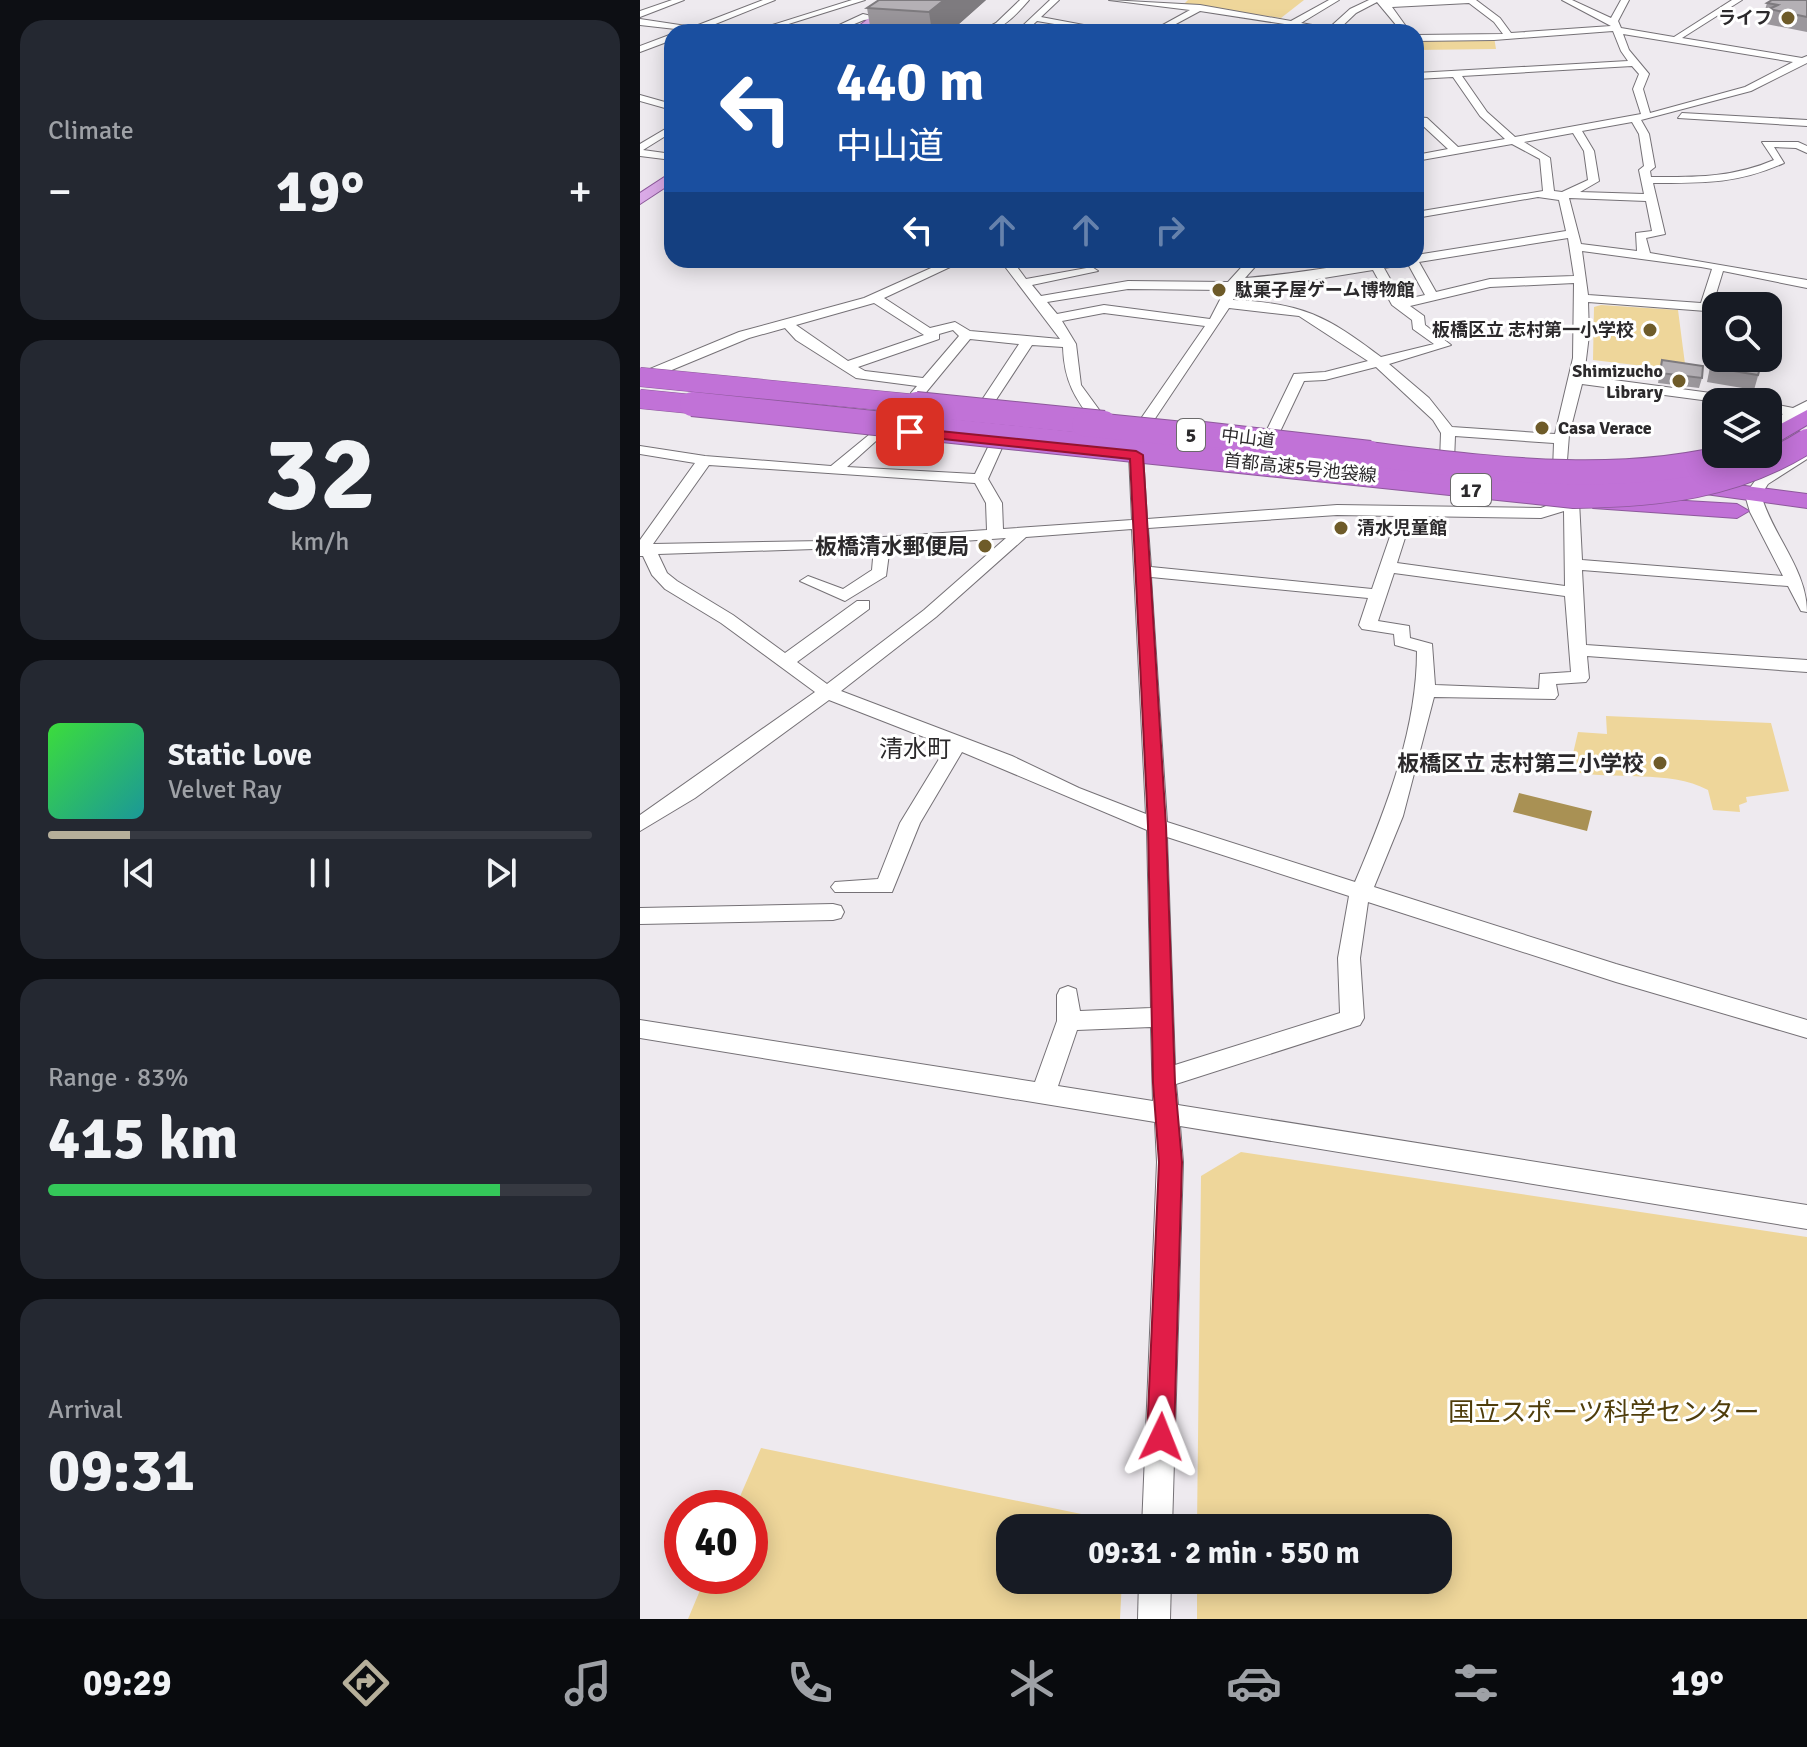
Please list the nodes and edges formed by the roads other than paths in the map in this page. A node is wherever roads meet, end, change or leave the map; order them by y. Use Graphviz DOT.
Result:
graph roads {
  1 [pos="680,0"];
  2 [pos="770,0"];
  3 [pos="857,0"];
  4 [pos="911,0"];
  5 [pos="1025,0"];
  6 [pos="1055,0"];
  7 [pos="1113,0"];
  8 [pos="1335,0"];
  9 [pos="1377,0"];
  10 [pos="1471,0"];
  11 [pos="1566,0"];
  12 [pos="1625,0"];
  13 [pos="1738,0"];
  14 [pos="896,3"];
  15 [pos="1387,5"];
  16 [pos="1200,8"];
  17 [pos="640,14"];
  18 [pos="876,18"];
  19 [pos="1037,19"];
  20 [pos="640,22"];
  21 [pos="706,24"];
  22 [pos="778,24"];
  23 [pos="847,24"];
  24 [pos="868,24"];
  25 [pos="880,24"];
  26 [pos="1000,24"];
  27 [pos="1030,24"];
  28 [pos="1068,24"];
  29 [pos="1169,24"];
  30 [pos="1292,24"];
  31 [pos="1338,24"];
  32 [pos="1400,24"];
  33 [pos="664,26"];
  34 [pos="1616,26"];
  35 [pos="1509,36"];
  36 [pos="1678,37"];
  37 [pos="1424,38"];
  38 [pos="664,42"];
  39 [pos="640,51"];
  40 [pos="661,55"];
  41 [pos="1805,60"];
  42 [pos="1633,63"];
  43 [pos="1457,75"];
  44 [pos="1424,76"];
  45 [pos="640,98"];
  46 [pos="664,105"];
  47 [pos="1641,117"];
  48 [pos="1424,121"];
  49 [pos="1807,123"];
  50 [pos="1575,128"];
  51 [pos="664,134"];
  52 [pos="1515,139"];
  53 [pos="640,150"];
  54 [pos="1807,150"];
  55 [pos="1456,151"];
  56 [pos="664,155"];
  57 [pos="1424,157"];
  58 [pos="1648,180"];
  59 [pos="664,185"];
  60 [pos="664,194"];
  61 [pos="1560,195"];
  62 [pos="1652,198"];
  63 [pos="642,209"];
  64 [pos="1424,214"];
  65 [pos="1574,233"];
  66 [pos="1577,247"];
  67 [pos="1644,255"];
  68 [pos="1424,258"];
  69 [pos="941,268"];
  70 [pos="1012,268"];
  71 [pos="1248,268"];
  72 [pos="1364,268"];
  73 [pos="1378,268"];
  74 [pos="1417,268"];
  75 [pos="1718,268"];
  76 [pos="1092,271"];
  77 [pos="1579,279"];
  78 [pos="1023,283"];
  79 [pos="1233,284"];
  80 [pos="1807,284"];
  81 [pos="1432,297"];
  82 [pos="875,298"];
  83 [pos="1582,298"];
  84 [pos="1039,300"];
  85 [pos="1225,304"];
  86 [pos="1399,305"];
  87 [pos="1051,319"];
  88 [pos="787,323"];
  89 [pos="1214,323"];
  90 [pos="930,332"];
  91 [pos="967,335"];
  92 [pos="1028,340"];
  93 [pos="1069,344"];
  94 [pos="1379,364"];
  95 [pos="847,366"];
  96 [pos="1577,379"];
  97 [pos="926,383"];
  98 [pos="641,387"];
  99 [pos="1702,396"];
  100 [pos="911,402"];
  101 [pos="1782,409"];
  102 [pos="988,410"];
  103 [pos="1805,412"];
  104 [pos="1101,422"];
  105 [pos="1782,424"];
  106 [pos="881,429"];
  107 [pos="1782,430"];
  108 [pos="1448,431"];
  109 [pos="1561,439"];
  110 [pos="1269,440"];
  111 [pos="998,441"];
  112 [pos="1140,441"];
  113 [pos="1807,441"];
  114 [pos="640,450"];
  115 [pos="1807,453"];
  116 [pos="1702,457"];
  117 [pos="705,460"];
  118 [pos="1447,461"];
  119 [pos="1702,465"];
  120 [pos="837,468"];
  121 [pos="1562,471"];
  122 [pos="980,479"];
  123 [pos="1571,501"];
  124 [pos="1807,501"];
  125 [pos="1756,503"];
  126 [pos="1406,511"];
  127 [pos="1807,517"];
  128 [pos="1140,522"];
  129 [pos="1023,531"];
  130 [pos="995,533"];
  131 [pos="882,542"];
  132 [pos="640,550"];
  133 [pos="1575,564"];
  134 [pos="1388,567"];
  135 [pos="1143,571"];
  136 [pos="808,581"];
  137 [pos="1795,582"];
  138 [pos="1573,592"];
  139 [pos="1376,594"];
  140 [pos="1806,603"];
  141 [pos="863,605"];
  142 [pos="1578,650"];
  143 [pos="783,663"];
  144 [pos="1807,666"];
  145 [pos="1426,691"];
  146 [pos="828,693"];
  147 [pos="958,743"];
  148 [pos="640,824"];
  149 [pos="1157,826"];
  150 [pos="842,887"];
  151 [pos="1363,892"];
  152 [pos="833,912"];
  153 [pos="640,916"];
  154 [pos="1068,995"];
  155 [pos="1162,1017"];
  156 [pos="1069,1021"];
  157 [pos="640,1029"];
  158 [pos="1807,1029"];
  159 [pos="1164,1075"];
  160 [pos="1043,1093"];
  161 [pos="1167,1115"];
  162 [pos="1807,1217"];
  163 [pos="1157,1514"];
  164 [pos="1155,1594"];
  165 [pos="1154,1619"];
  1 -- 17 [label="street"];
  2 -- 21 [label="street"];
  3 -- 14 [label="street"];
  3 -- 22 [label="street"];
  4 -- 25 [label="main road"];
  5 -- 26 [label="street"];
  6 -- 19 [label="street"];
  7 -- 16 [label="street"];
  8 -- 30 [label="street"];
  9 -- 15 [label="street"];
  9 -- 31 [label="street"];
  10 -- 15 [label="street"];
  10 -- 35 [label="street"];
  11 -- 34 [label="street"];
  12 -- 34 [label="street"];
  13 -- 36 [label="street"];
  14 -- 18 [label="main road"];
  15 -- 32 [label="street"];
  16 -- 29 [label="street"];
  16 -- 30 [label="street"];
  18 -- 23 [label="street"];
  18 -- 24 [label="main road"];
  19 -- 27 [label="street"];
  19 -- 28 [label="street"];
  20 -- 33 [label="street"];
  34 -- 35 [label="street"];
  34 -- 36 [label="street"];
  34 -- 42 [label="street"];
  35 -- 37 [label="street"];
  36 -- 41 [label="street"];
  38 -- 39 [label="street"];
  39 -- 40 [label="street"];
  41 -- 47 [label="street"];
  42 -- 43 [label="street"];
  42 -- 47 [label="street"];
  43 -- 44 [label="street"];
  43 -- 52 [label="street"];
  45 -- 46 [label="street"];
  47 -- 49 [label="street"];
  47 -- 50 [label="street"];
  47 -- 58 [label="street"];
  48 -- 55 [label="street"];
  50 -- 52 [label="street"];
  50 -- 61 [label="street"];
  51 -- 53 [label="street"];
  52 -- 55 [label="street"];
  52 -- 61 [label="street"];
  53 -- 56 [label="street"];
  54 -- 58 [label="street"];
  55 -- 57 [label="street"];
  58 -- 62 [label="street"];
  59 -- 63 [label="main road"];
  60 -- 63 [label="main road"];
  61 -- 62 [label="street"];
  61 -- 64 [label="street"];
  61 -- 65 [label="street"];
  62 -- 67 [label="street"];
  65 -- 66 [label="street"];
  65 -- 68 [label="street"];
  66 -- 67 [label="street"];
  66 -- 77 [label="street"];
  67 -- 75 [label="street"];
  69 -- 82 [label="street"];
  70 -- 78 [label="street"];
  71 -- 79 [label="street"];
  72 -- 79 [label="street"];
  73 -- 86 [label="street"];
  74 -- 81 [label="street"];
  75 -- 80 [label="street"];
  75 -- 83 [label="street"];
  76 -- 78 [label="street"];
  77 -- 81 [label="street"];
  77 -- 83 [label="street"];
  78 -- 84 [label="street"];
  79 -- 84 [label="street"];
  79 -- 85 [label="street"];
  81 -- 86 [label="street"];
  82 -- 88 [label="street"];
  82 -- 90 [label="street"];
  83 -- 96 [label="street"];
  84 -- 87 [label="street"];
  85 -- 89 [label="street"];
  85 -- 94 [label="street"];
  86 -- 94 [label="street"];
  87 -- 89 [label="street"];
  87 -- 93 [label="street"];
  88 -- 95 [label="street"];
  88 -- 98 [label="street"];
  89 -- 112 [label="street"];
  90 -- 91 [label="street"];
  90 -- 95 [label="street"];
  91 -- 92 [label="street"];
  91 -- 97 [label="street"];
  92 -- 93 [label="street"];
  92 -- 102 [label="street"];
  93 -- 104 [label="street"];
  94 -- 108 [label="street"];
  94 -- 110 [label="street"];
  95 -- 97 [label="street"];
  96 -- 99 [label="street"];
  96 -- 109 [label="street"];
  97 -- 100 [label="street"];
  98 -- 100 [label="highway, 中山道 / 17"];
  98 -- 106 [label="highway, 中山道 / 17"];
  98 -- 113 [label="highway, 首都高速5号池袋線 / 5, bridge"];
  98 -- 121 [label="highway, 首都高速5号池袋線 / 5, bridge"];
  100 -- 102 [label="highway, 中山道 / 17"];
  101 -- 103 [label="street"];
  102 -- 104 [label="highway, 中山道 / 17"];
  102 -- 112 [label="highway"];
  103 -- 105 [label="street"];
  103 -- 107 [label="highway"];
  104 -- 112 [label="highway, 中山道 / 17"];
  106 -- 111 [label="highway, 中山道 / 17"];
  106 -- 120 [label="street"];
  108 -- 109 [label="street"];
  108 -- 118 [label="street"];
  109 -- 121 [label="street"];
  110 -- 112 [label="highway, 中山道 / 17"];
  110 -- 118 [label="highway, 中山道 / 17"];
  111 -- 112 [label="highway, 中山道 / 17"];
  111 -- 122 [label="street"];
  112 -- 123 [label="highway, 中山道 / 17"];
  112 -- 128 [label="street"];
  114 -- 117 [label="street"];
  115 -- 125 [label="street"];
  116 -- 121 [label="street"];
  117 -- 120 [label="street"];
  117 -- 132 [label="street"];
  118 -- 121 [label="highway, 中山道 / 17"];
  119 -- 121 [label="highway, 首都高速5号池袋線 / 5, bridge"];
  120 -- 122 [label="street"];
  121 -- 125 [label="highway, 中山道 / 17"];
  122 -- 130 [label="street"];
  123 -- 125 [label="highway, 中山道 / 17"];
  123 -- 126 [label="street"];
  123 -- 133 [label="street"];
  124 -- 125 [label="highway, 中山道 / 17"];
  125 -- 127 [label="highway, 中山道 / 17"];
  125 -- 137 [label="street"];
  126 -- 128 [label="street"];
  126 -- 134 [label="street"];
  128 -- 129 [label="street"];
  128 -- 135 [label="street"];
  129 -- 130 [label="street"];
  129 -- 146 [label="street"];
  130 -- 131 [label="street"];
  131 -- 132 [label="street"];
  131 -- 136 [label="street"];
  132 -- 143 [label="street"];
  133 -- 137 [label="street"];
  133 -- 138 [label="street"];
  134 -- 138 [label="street"];
  134 -- 139 [label="street"];
  135 -- 139 [label="street"];
  135 -- 149 [label="street"];
  137 -- 140 [label="street"];
  138 -- 142 [label="street"];
  139 -- 145 [label="street"];
  141 -- 143 [label="street"];
  142 -- 144 [label="street"];
  142 -- 145 [label="street"];
  143 -- 146 [label="street"];
  145 -- 151 [label="street"];
  146 -- 147 [label="street"];
  146 -- 148 [label="street"];
  147 -- 149 [label="street"];
  147 -- 150 [label="street"];
  149 -- 151 [label="street"];
  149 -- 155 [label="street"];
  151 -- 158 [label="street"];
  151 -- 159 [label="street"];
  152 -- 153 [label="street"];
  154 -- 156 [label="street"];
  155 -- 156 [label="street"];
  155 -- 159 [label="street"];
  156 -- 160 [label="street"];
  157 -- 160 [label="street"];
  159 -- 161 [label="street"];
  160 -- 161 [label="street"];
  161 -- 162 [label="street"];
  161 -- 163 [label="street"];
  164 -- 165 [label="street"];
}
